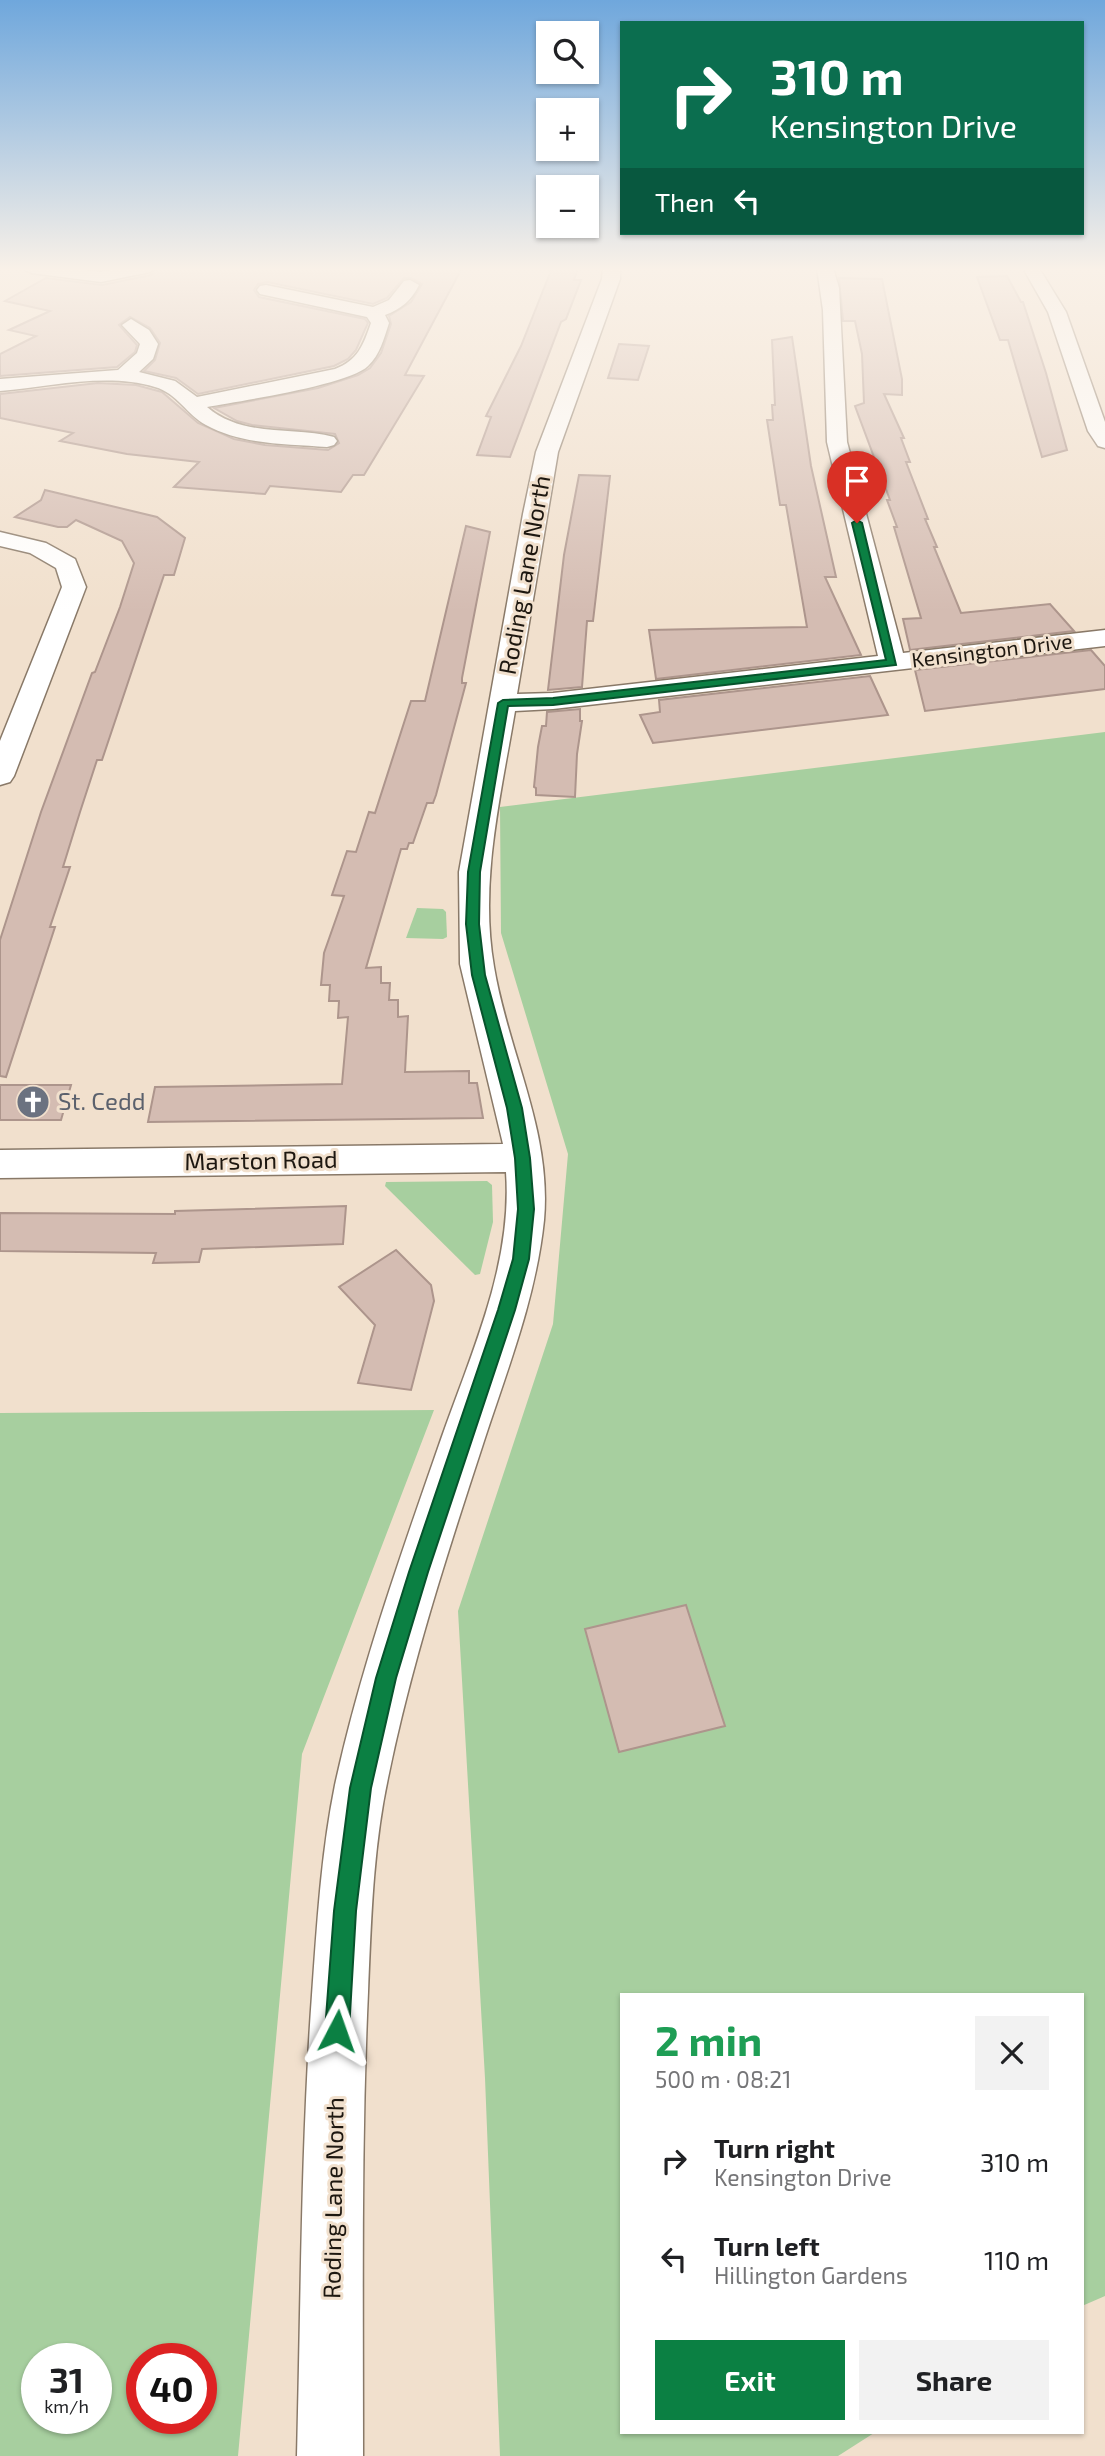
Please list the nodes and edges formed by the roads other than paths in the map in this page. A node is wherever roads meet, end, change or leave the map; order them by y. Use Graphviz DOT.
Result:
graph roads {
  1 [pos="26,383"];
  2 [pos="164,383"];
  3 [pos="298,383"];
  4 [pos="573,383"];
  5 [pos="832,383"];
  6 [pos="1081,383"];
  7 [pos="0,386"];
  8 [pos="194,404"];
  9 [pos="328,440"];
  10 [pos="1105,442"];
  11 [pos="0,539"];
  12 [pos="1105,638"];
  13 [pos="892,663"];
  14 [pos="503,703"];
  15 [pos="0,776"];
  16 [pos="523,1158"];
  17 [pos="0,1164"];
  18 [pos="330,2456"];
  1 -- 7 [label="street"];
  2 -- 8 [label="street"];
  3 -- 8 [label="street"];
  4 -- 14 [label="street, Roding Lane North"];
  5 -- 13 [label="street"];
  6 -- 10 [label="street"];
  8 -- 9 [label="street"];
  11 -- 15 [label="street"];
  12 -- 13 [label="street, Kensington Drive"];
  13 -- 14 [label="street, Kensington Drive"];
  14 -- 16 [label="street, Roding Lane North"];
  16 -- 17 [label="street, Marston Road"];
  16 -- 18 [label="street, Roding Lane North"];
}
